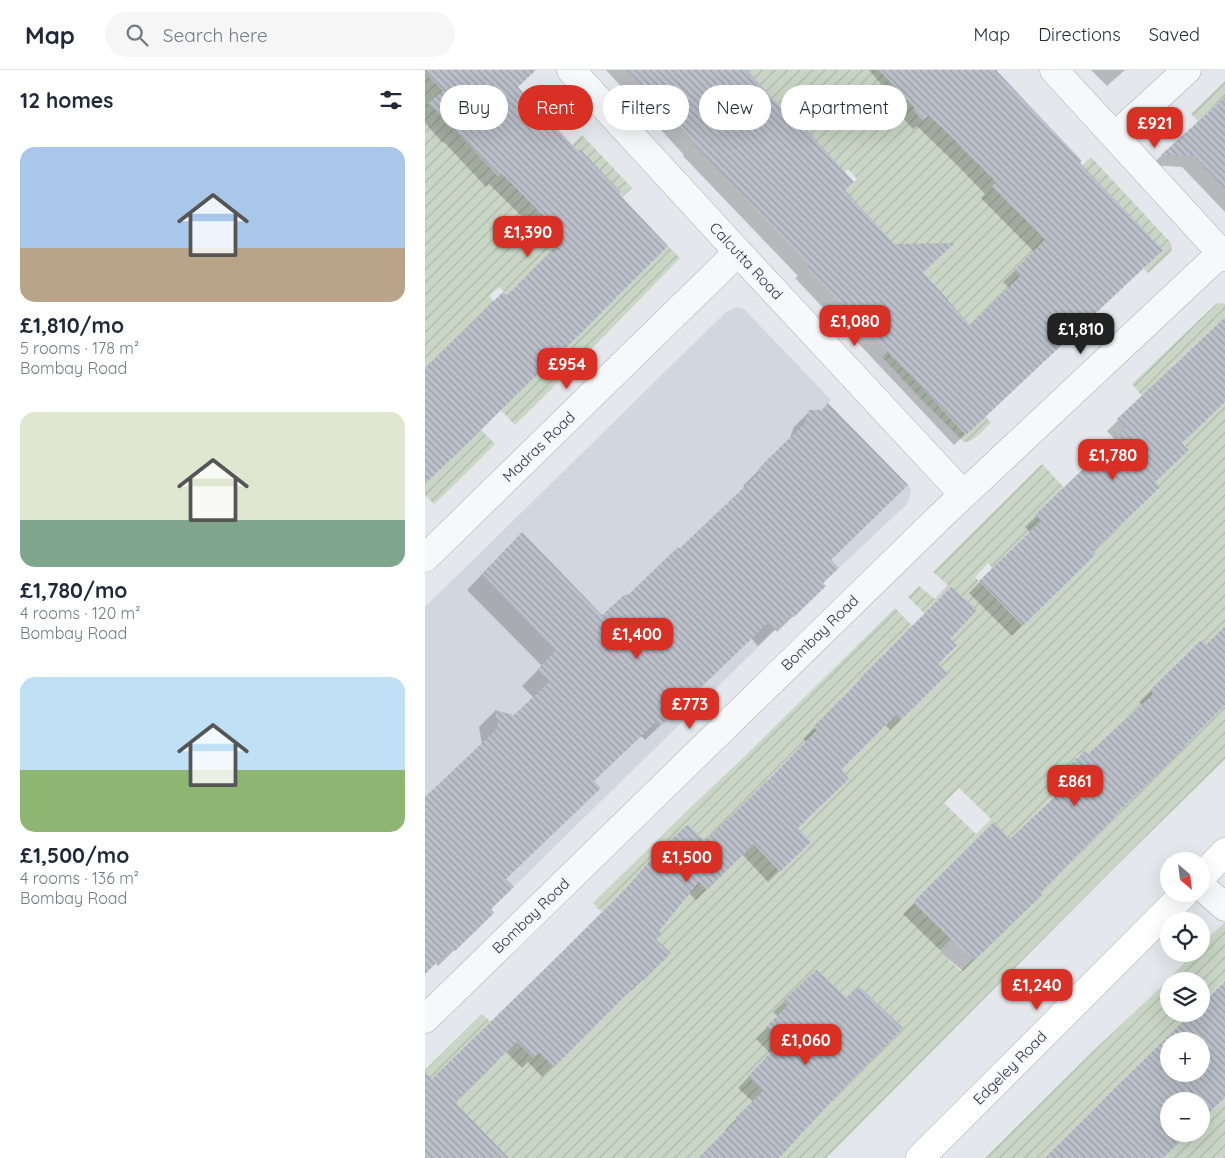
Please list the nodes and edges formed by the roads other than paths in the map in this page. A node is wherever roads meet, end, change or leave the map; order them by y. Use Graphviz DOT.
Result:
graph roads {
  1 [pos="571,70"];
  2 [pos="1054,70"];
  3 [pos="1187,70"];
  4 [pos="1115,136"];
  5 [pos="738,252"];
  6 [pos="1223,255"];
  7 [pos="963,494"];
  8 [pos="425,558"];
  9 [pos="1225,852"];
  10 [pos="1210,867"];
  11 [pos="1210,894"];
  12 [pos="1176,902"];
  13 [pos="1225,907"];
  14 [pos="425,1019"];
  15 [pos="920,1158"];
  1 -- 5 [label="street, Calcutta Road"];
  2 -- 4 [label="street"];
  3 -- 4 [label="street"];
  4 -- 6 [label="street"];
  5 -- 7 [label="street, Calcutta Road"];
  5 -- 8 [label="street, Madras Road"];
  6 -- 7 [label="street, Bombay Road"];
  7 -- 14 [label="street, Bombay Road"];
  9 -- 10 [label="main road"];
  11 -- 13 [label="street"];
  12 -- 15 [label="main road, Edgeley Road"];
}
